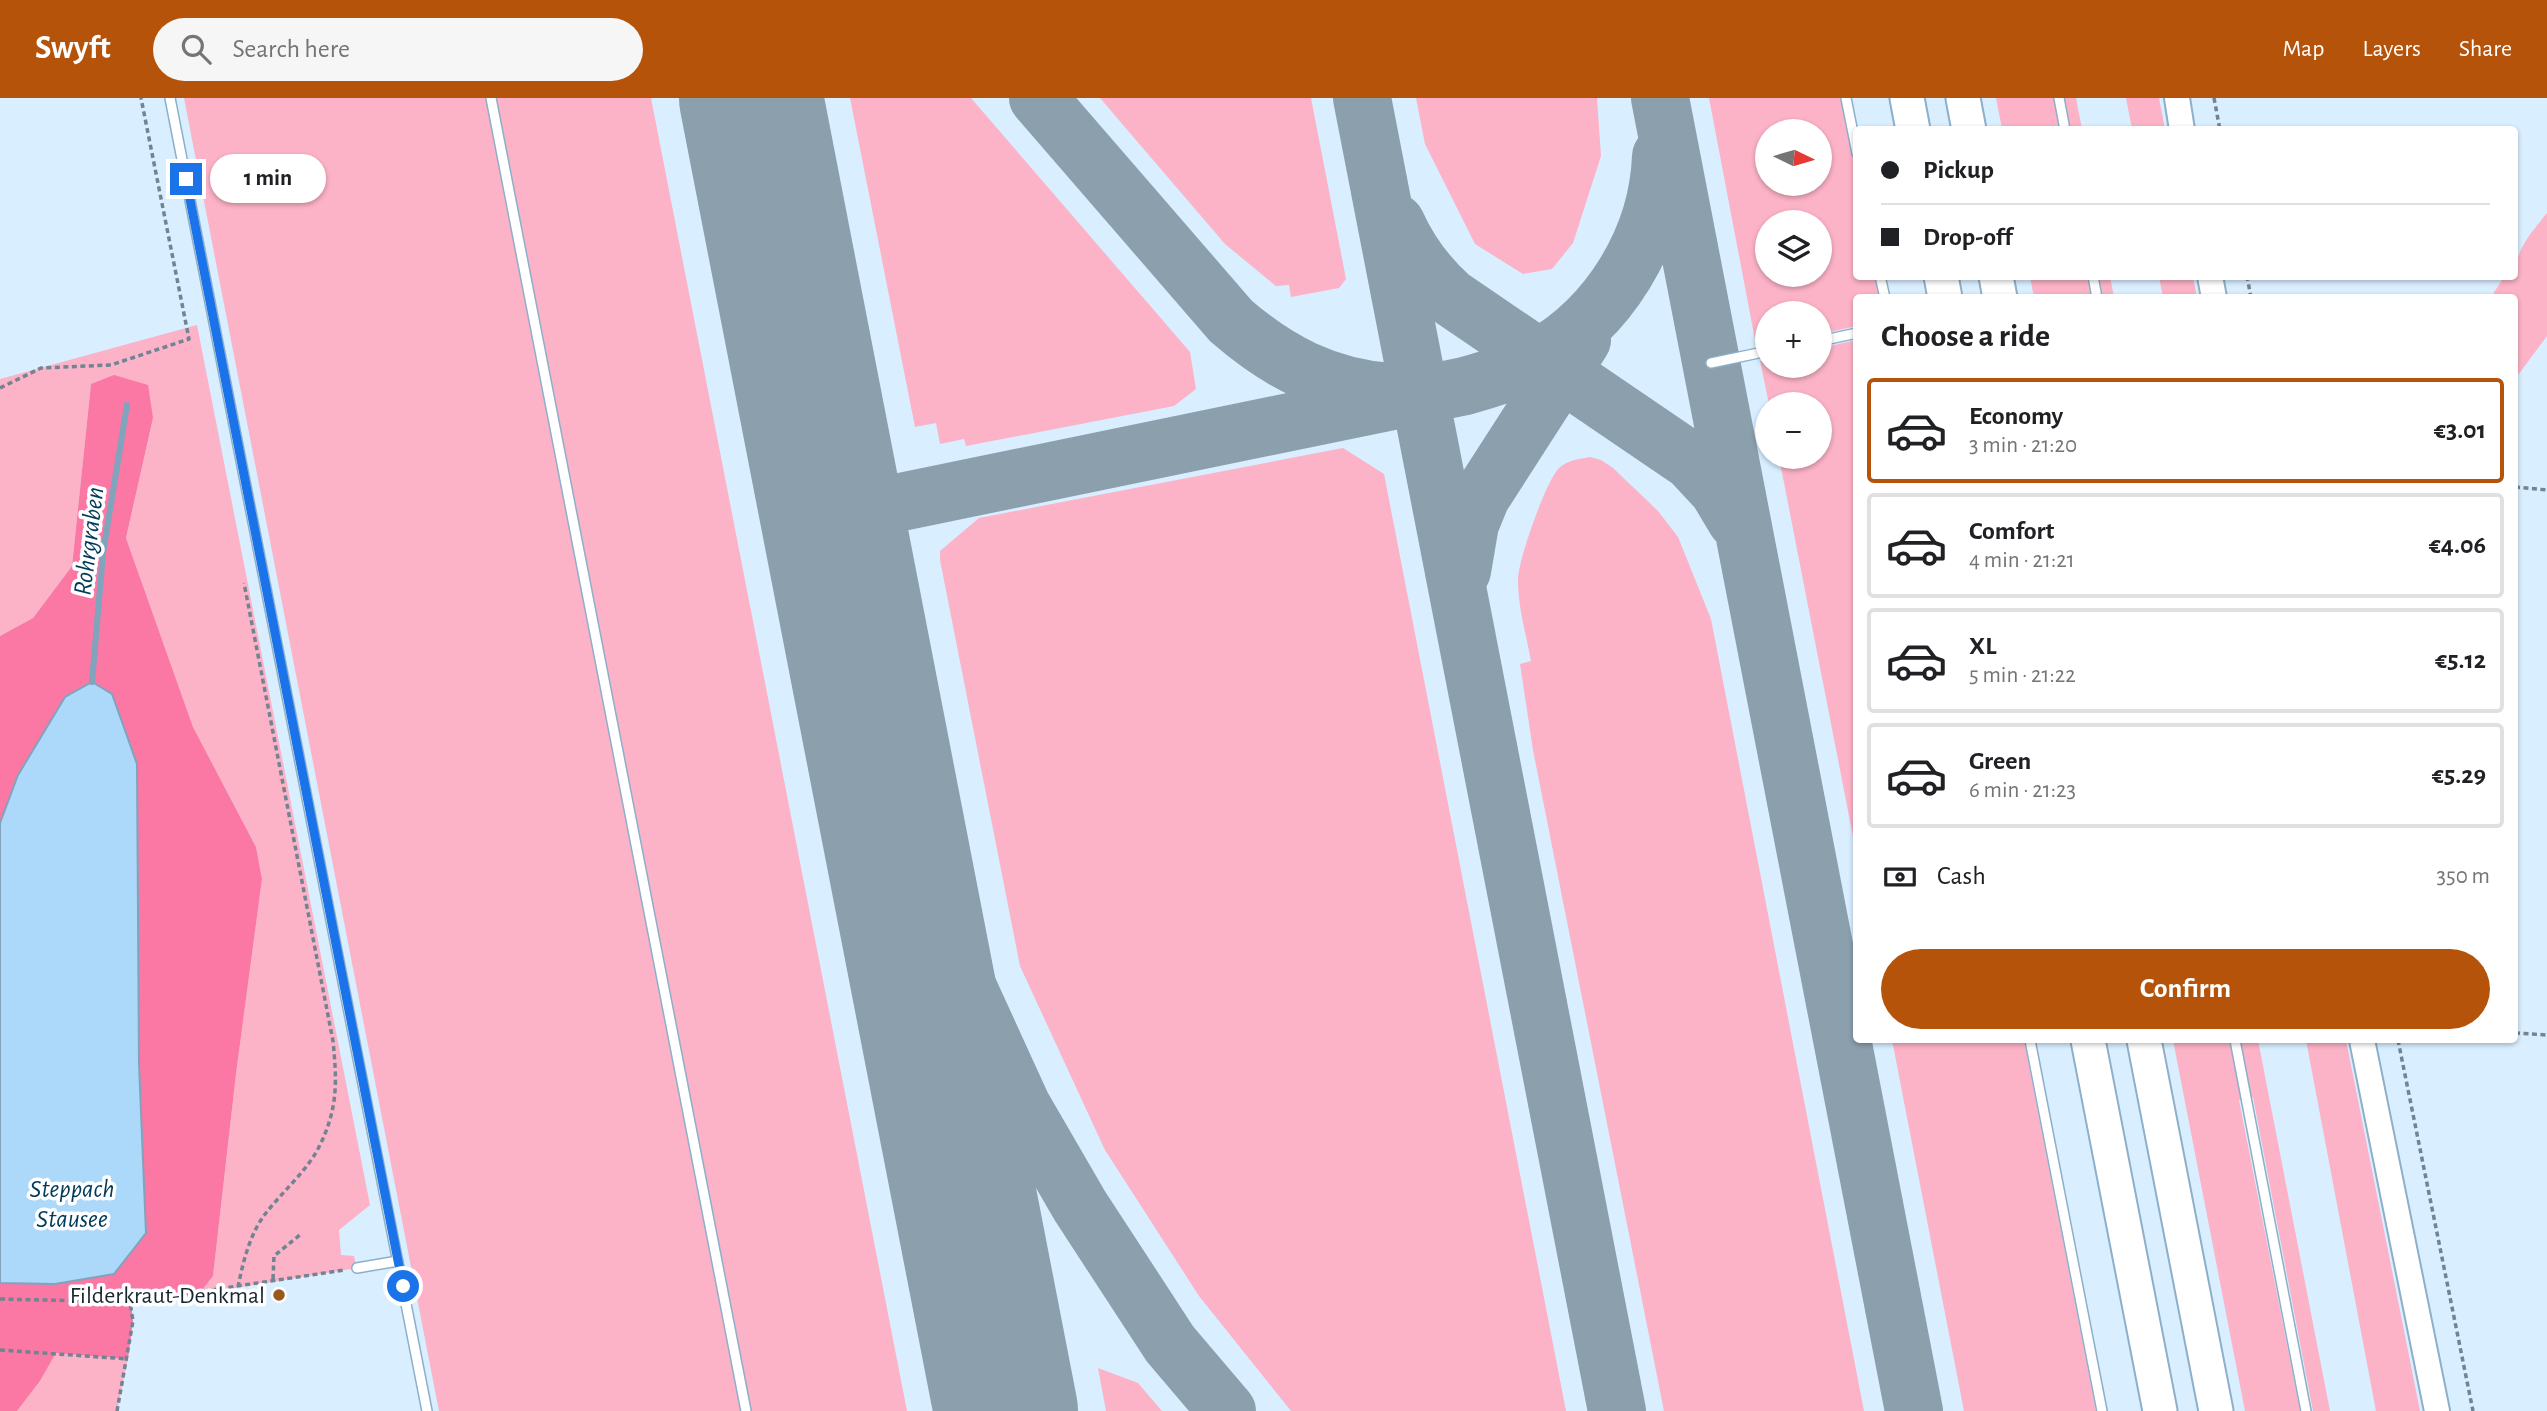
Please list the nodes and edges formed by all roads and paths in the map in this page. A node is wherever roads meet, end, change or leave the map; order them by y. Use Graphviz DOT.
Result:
graph roads {
  1 [pos="141,98"];
  2 [pos="170,98"];
  3 [pos="492,98"];
  4 [pos="1846,98"];
  5 [pos="1907,98"];
  6 [pos="1963,98"];
  7 [pos="2059,98"];
  8 [pos="2177,98"];
  9 [pos="2214,98"];
  10 [pos="1912,126"];
  11 [pos="1968,126"];
  12 [pos="2063,126"];
  13 [pos="2181,126"];
  14 [pos="2219,126"];
  15 [pos="1853,133"];
  16 [pos="1853,334"];
  17 [pos="1832,338"];
  18 [pos="1755,355"];
  19 [pos="1712,363"];
  20 [pos="0,388"];
  21 [pos="2518,487"];
  22 [pos="2547,490"];
  23 [pos="244,583"];
  24 [pos="2518,1032"];
  25 [pos="2547,1035"];
  26 [pos="2031,1043"];
  27 [pos="2089,1043"];
  28 [pos="2145,1043"];
  29 [pos="2236,1043"];
  30 [pos="2363,1043"];
  31 [pos="2399,1043"];
  32 [pos="301,1234"];
  33 [pos="398,1261"];
  34 [pos="357,1268"];
  35 [pos="273,1279"];
  36 [pos="238,1287"];
  37 [pos="0,1299"];
  38 [pos="131,1302"];
  39 [pos="0,1350"];
  40 [pos="128,1359"];
  41 [pos="117,1411"];
  42 [pos="427,1411"];
  43 [pos="746,1411"];
  44 [pos="2102,1411"];
  45 [pos="2160,1411"];
  46 [pos="2216,1411"];
  47 [pos="2306,1411"];
  48 [pos="2437,1411"];
  49 [pos="2473,1411"];
  1 -- 20 [label="path"];
  2 -- 33 [label="lane"];
  3 -- 43 [label="lane"];
  4 -- 15 [label="lane"];
  5 -- 10 [label="highway"];
  6 -- 11 [label="highway"];
  7 -- 12 [label="lane"];
  8 -- 13 [label="main road"];
  9 -- 14 [label="path"];
  16 -- 17 [label="lane"];
  18 -- 19 [label="lane"];
  21 -- 22 [label="path"];
  23 -- 36 [label="path"];
  24 -- 25 [label="path"];
  26 -- 44 [label="lane"];
  27 -- 45 [label="highway"];
  28 -- 46 [label="highway"];
  29 -- 47 [label="lane"];
  30 -- 48 [label="main road"];
  31 -- 49 [label="path"];
  32 -- 35 [label="path"];
  33 -- 34 [label="lane"];
  33 -- 42 [label="lane"];
  34 -- 35 [label="path"];
  35 -- 36 [label="path"];
  36 -- 38 [label="path"];
  37 -- 38 [label="path"];
  38 -- 40 [label="path"];
  39 -- 40 [label="path"];
  40 -- 41 [label="path"];
}
